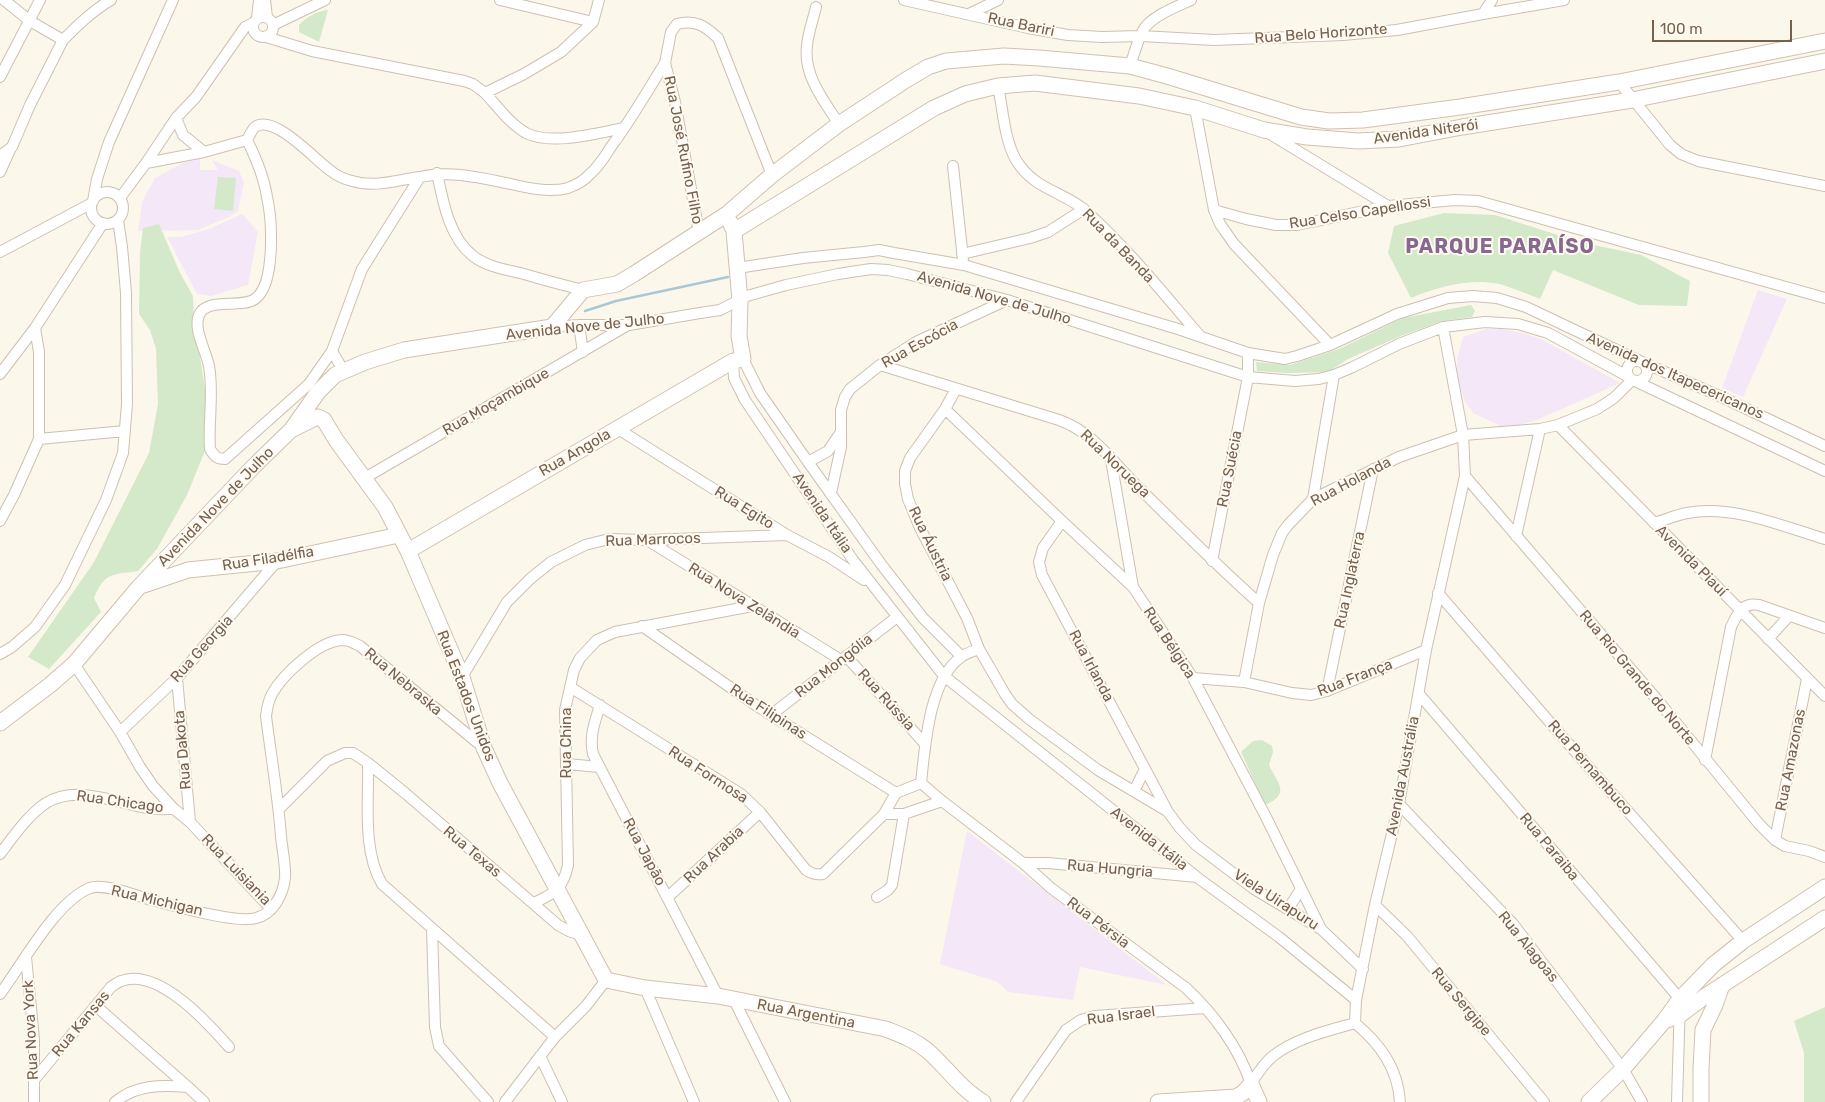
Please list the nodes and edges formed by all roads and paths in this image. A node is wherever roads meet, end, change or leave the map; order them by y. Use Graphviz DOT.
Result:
graph roads {
  1 [pos="4,0"];
  2 [pos="40,0"];
  3 [pos="111,0"];
  4 [pos="173,0"];
  5 [pos="259,0"];
  6 [pos="265,0"];
  7 [pos="325,0"];
  8 [pos="500,0"];
  9 [pos="599,0"];
  10 [pos="904,0"];
  11 [pos="998,0"];
  12 [pos="1191,0"];
  13 [pos="1492,0"];
  14 [pos="1564,0"];
  15 [pos="816,8"];
  16 [pos="969,14"];
  17 [pos="1483,14"];
  18 [pos="30,21"];
  19 [pos="593,22"];
  20 [pos="264,26"];
  21 [pos="1141,36"];
  22 [pos="63,40"];
  23 [pos="1825,41"];
  24 [pos="1004,56"];
  25 [pos="1039,58"];
  26 [pos="1825,61"];
  27 [pos="665,63"];
  28 [pos="1130,66"];
  29 [pos="0,77"];
  30 [pos="1619,82"];
  31 [pos="1035,83"];
  32 [pos="1002,85"];
  33 [pos="485,93"];
  34 [pos="1632,100"];
  35 [pos="1460,107"];
  36 [pos="1195,108"];
  37 [pos="176,118"];
  38 [pos="839,124"];
  39 [pos="1462,127"];
  40 [pos="624,128"];
  41 [pos="1264,130"];
  42 [pos="247,140"];
  43 [pos="12,147"];
  44 [pos="204,152"];
  45 [pos="0,156"];
  46 [pos="146,163"];
  47 [pos="953,166"];
  48 [pos="0,172"];
  49 [pos="437,174"];
  50 [pos="772,175"];
  51 [pos="420,177"];
  52 [pos="1825,186"];
  53 [pos="120,198"];
  54 [pos="93,202"];
  55 [pos="1388,206"];
  56 [pos="1084,209"];
  57 [pos="1214,210"];
  58 [pos="727,214"];
  59 [pos="118,220"];
  60 [pos="103,223"];
  61 [pos="734,231"];
  62 [pos="699,232"];
  63 [pos="0,252"];
  64 [pos="962,254"];
  65 [pos="964,265"];
  66 [pos="737,268"];
  67 [pos="583,290"];
  68 [pos="1825,298"];
  69 [pos="1007,300"];
  70 [pos="740,301"];
  71 [pos="1526,307"];
  72 [pos="579,324"];
  73 [pos="629,325"];
  74 [pos="1442,327"];
  75 [pos="35,328"];
  76 [pos="552,328"];
  77 [pos="1200,337"];
  78 [pos="1330,345"];
  79 [pos="332,351"];
  80 [pos="583,352"];
  81 [pos="1248,353"];
  82 [pos="738,360"];
  83 [pos="1642,362"];
  84 [pos="880,365"];
  85 [pos="343,370"];
  86 [pos="0,374"];
  87 [pos="1334,375"];
  88 [pos="1248,376"];
  89 [pos="1632,379"];
  90 [pos="314,388"];
  91 [pos="956,389"];
  92 [pos="945,409"];
  93 [pos="1558,425"];
  94 [pos="292,429"];
  95 [pos="618,429"];
  96 [pos="1540,429"];
  97 [pos="125,431"];
  98 [pos="841,431"];
  99 [pos="1463,435"];
  100 [pos="38,439"];
  101 [pos="1825,446"];
  102 [pos="1111,460"];
  103 [pos="808,462"];
  104 [pos="1373,469"];
  105 [pos="1825,471"];
  106 [pos="1465,476"];
  107 [pos="363,479"];
  108 [pos="831,493"];
  109 [pos="1314,499"];
  110 [pos="0,521"];
  111 [pos="1062,521"];
  112 [pos="1654,523"];
  113 [pos="399,535"];
  114 [pos="788,535"];
  115 [pos="1516,536"];
  116 [pos="1825,539"];
  117 [pos="647,540"];
  118 [pos="177,547"];
  119 [pos="408,551"];
  120 [pos="277,560"];
  121 [pos="1212,561"];
  122 [pos="188,570"];
  123 [pos="870,584"];
  124 [pos="1133,587"];
  125 [pos="138,588"];
  126 [pos="1438,593"];
  127 [pos="1259,603"];
  128 [pos="752,606"];
  129 [pos="1741,609"];
  130 [pos="1789,616"];
  131 [pos="897,617"];
  132 [pos="642,626"];
  133 [pos="1825,628"];
  134 [pos="1768,639"];
  135 [pos="979,649"];
  136 [pos="1426,650"];
  137 [pos="0,654"];
  138 [pos="961,656"];
  139 [pos="844,658"];
  140 [pos="74,664"];
  141 [pos="944,676"];
  142 [pos="462,677"];
  143 [pos="177,678"];
  144 [pos="1193,678"];
  145 [pos="1807,679"];
  146 [pos="1244,682"];
  147 [pos="570,687"];
  148 [pos="1326,691"];
  149 [pos="1419,694"];
  150 [pos="1825,696"];
  151 [pos="600,705"];
  152 [pos="772,715"];
  153 [pos="0,724"];
  154 [pos="120,732"];
  155 [pos="925,744"];
  156 [pos="484,748"];
  157 [pos="1705,760"];
  158 [pos="368,763"];
  159 [pos="567,764"];
  160 [pos="599,768"];
  161 [pos="1145,769"];
  162 [pos="921,783"];
  163 [pos="1134,791"];
  164 [pos="896,793"];
  165 [pos="942,801"];
  166 [pos="1399,804"];
  167 [pos="174,809"];
  168 [pos="279,809"];
  169 [pos="760,812"];
  170 [pos="1168,812"];
  171 [pos="884,814"];
  172 [pos="904,814"];
  173 [pos="190,822"];
  174 [pos="1775,840"];
  175 [pos="0,854"];
  176 [pos="1825,857"];
  177 [pos="1023,863"];
  178 [pos="1198,878"];
  179 [pos="1825,887"];
  180 [pos="1301,889"];
  181 [pos="557,892"];
  182 [pos="668,897"];
  183 [pos="877,897"];
  184 [pos="534,904"];
  185 [pos="1375,905"];
  186 [pos="271,909"];
  187 [pos="1288,909"];
  188 [pos="1825,918"];
  189 [pos="432,929"];
  190 [pos="1322,929"];
  191 [pos="580,934"];
  192 [pos="1743,941"];
  193 [pos="26,957"];
  194 [pos="1716,963"];
  195 [pos="1363,970"];
  196 [pos="606,980"];
  197 [pos="1726,982"];
  198 [pos="645,988"];
  199 [pos="0,994"];
  200 [pos="718,996"];
  201 [pos="1704,997"];
  202 [pos="1680,998"];
  203 [pos="734,1000"];
  204 [pos="1356,1000"];
  205 [pos="96,1006"];
  206 [pos="1206,1008"];
  207 [pos="1680,1014"];
  208 [pos="1664,1021"];
  209 [pos="1355,1023"];
  210 [pos="1703,1030"];
  211 [pos="555,1037"];
  212 [pos="229,1047"];
  213 [pos="540,1056"];
  214 [pos="1623,1069"];
  215 [pos="35,1079"];
  216 [pos="1251,1084"];
  217 [pos="188,1087"];
  218 [pos="34,1102"];
  219 [pos="115,1102"];
  220 [pos="204,1102"];
  221 [pos="488,1102"];
  222 [pos="506,1102"];
  223 [pos="562,1102"];
  224 [pos="694,1102"];
  225 [pos="785,1102"];
  226 [pos="982,1102"];
  227 [pos="1016,1102"];
  228 [pos="1158,1102"];
  229 [pos="1259,1102"];
  230 [pos="1400,1102"];
  231 [pos="1544,1102"];
  232 [pos="1589,1102"];
  233 [pos="1642,1102"];
  234 [pos="1676,1102"];
  235 [pos="1701,1102"];
  1 -- 18 [label="street"];
  2 -- 18 [label="street"];
  3 -- 22 [label="street"];
  4 -- 54 [label="street"];
  5 -- 20 [label="street"];
  6 -- 20 [label="street"];
  7 -- 20 [label="street"];
  8 -- 19 [label="street"];
  9 -- 19 [label="street"];
  10 -- 16 [label="street, Rua Bariri"];
  11 -- 16 [label="street"];
  12 -- 21 [label="street"];
  13 -- 17 [label="street"];
  14 -- 17 [label="street, Rua Belo Horizonte"];
  15 -- 38 [label="street"];
  16 -- 21 [label="street, Rua Bariri"];
  17 -- 21 [label="street, Rua Belo Horizonte"];
  18 -- 22 [label="street"];
  18 -- 29 [label="street"];
  19 -- 33 [label="street"];
  20 -- 33 [label="street"];
  20 -- 37 [label="street"];
  21 -- 28 [label="street"];
  22 -- 43 [label="street"];
  23 -- 30 [label="main road, Avenida Niterói"];
  24 -- 25 [label="main road, Avenida Niterói"];
  24 -- 32 [label="main road"];
  24 -- 38 [label="main road, Avenida Niterói"];
  25 -- 28 [label="main road, Avenida Niterói"];
  25 -- 31 [label="main road"];
  26 -- 34 [label="main road, Avenida Niterói"];
  27 -- 40 [label="street"];
  27 -- 50 [label="street, Rua José Rufino Filho"];
  27 -- 62 [label="street, Rua José Rufino Filho"];
  28 -- 35 [label="main road, Avenida Niterói"];
  30 -- 34 [label="street"];
  30 -- 35 [label="main road, Avenida Niterói"];
  31 -- 32 [label="main road, Avenida Niterói"];
  31 -- 36 [label="main road, Avenida Niterói"];
  32 -- 56 [label="street, Rua da Banda"];
  32 -- 61 [label="main road, Avenida Niterói"];
  33 -- 40 [label="street"];
  34 -- 39 [label="main road, Avenida Niterói"];
  34 -- 52 [label="street"];
  35 -- 39 [label="main road"];
  36 -- 41 [label="main road, Avenida Niterói"];
  36 -- 57 [label="street"];
  37 -- 44 [label="street"];
  37 -- 46 [label="street"];
  38 -- 50 [label="main road, Avenida Niterói"];
  39 -- 41 [label="main road, Avenida Niterói"];
  40 -- 49 [label="street"];
  41 -- 55 [label="street"];
  42 -- 44 [label="street"];
  42 -- 51 [label="street"];
  42 -- 90 [label="street"];
  43 -- 45 [label="street"];
  43 -- 48 [label="street"];
  44 -- 46 [label="street"];
  46 -- 53 [label="street"];
  47 -- 64 [label="street"];
  49 -- 51 [label="street"];
  49 -- 67 [label="street"];
  50 -- 58 [label="main road, Avenida Niterói"];
  51 -- 79 [label="street"];
  53 -- 54 [label="street"];
  53 -- 59 [label="street"];
  54 -- 60 [label="street"];
  54 -- 63 [label="street"];
  55 -- 57 [label="street, Rua Celso Capellossi"];
  55 -- 68 [label="street, Rua Celso Capellossi"];
  56 -- 64 [label="street"];
  56 -- 77 [label="street, Rua da Banda"];
  57 -- 78 [label="street"];
  58 -- 61 [label="main road, Avenida Itália"];
  58 -- 62 [label="main road, Avenida Niterói"];
  59 -- 60 [label="street"];
  59 -- 97 [label="street"];
  60 -- 75 [label="street"];
  61 -- 66 [label="main road, Avenida Itália"];
  62 -- 67 [label="main road, Avenida Niterói"];
  64 -- 65 [label="street"];
  65 -- 66 [label="street, Avenida Nove de Julho"];
  65 -- 77 [label="street, Avenida Nove de Julho"];
  66 -- 70 [label="main road, Avenida Itália"];
  67 -- 76 [label="main road"];
  69 -- 70 [label="street, Avenida Nove de Julho"];
  69 -- 84 [label="street, Rua Escócia"];
  69 -- 88 [label="street, Avenida Nove de Julho"];
  70 -- 73 [label="street, Avenida Nove de Julho"];
  70 -- 82 [label="main road, Avenida Itália"];
  71 -- 78 [label="street, Avenida Nove de Julho"];
  71 -- 83 [label="street, Avenida dos Itapecericanos"];
  72 -- 73 [label="street, Avenida Nove de Julho"];
  72 -- 76 [label="street, Avenida Nove de Julho"];
  72 -- 80 [label="street"];
  73 -- 80 [label="street, Rua Moçambique"];
  74 -- 87 [label="street, Avenida Nove de Julho"];
  74 -- 89 [label="street, Avenida dos Itapecericanos"];
  74 -- 99 [label="street, Avenida Austrália"];
  75 -- 86 [label="street"];
  75 -- 100 [label="street"];
  76 -- 85 [label="main road, Avenida Nove de Julho"];
  77 -- 81 [label="street, Avenida Nove de Julho"];
  78 -- 81 [label="street, Avenida Nove de Julho"];
  79 -- 85 [label="street"];
  79 -- 90 [label="street"];
  80 -- 107 [label="street, Rua Moçambique"];
  81 -- 88 [label="street, Rua Suécia"];
  82 -- 95 [label="main road, Rua Angola"];
  82 -- 103 [label="street, Avenida Itália"];
  82 -- 123 [label="street, Avenida Itália"];
  83 -- 89 [label="street"];
  83 -- 89 [label="street"];
  83 -- 101 [label="street, Avenida dos Itapecericanos"];
  84 -- 91 [label="street, Rua Noruega"];
  84 -- 98 [label="street, Rua Escócia"];
  85 -- 90 [label="main road, Avenida Nove de Julho"];
  87 -- 88 [label="street, Avenida Nove de Julho"];
  87 -- 109 [label="street"];
  88 -- 121 [label="street, Rua Suécia"];
  89 -- 93 [label="street, Rua Holanda"];
  89 -- 105 [label="street, Avenida dos Itapecericanos"];
  90 -- 94 [label="main road, Avenida Nove de Julho"];
  91 -- 92 [label="street, Rua Áustria"];
  91 -- 102 [label="street, Rua Noruega"];
  92 -- 111 [label="street, Rua Bélgica"];
  92 -- 135 [label="street, Rua Áustria"];
  93 -- 96 [label="street, Rua Holanda"];
  93 -- 112 [label="street, Avenida Piauí"];
  94 -- 107 [label="main road, Rua Estados Unidos"];
  94 -- 118 [label="main road, Avenida Nove de Julho"];
  95 -- 114 [label="street, Rua Egito"];
  95 -- 119 [label="main road, Rua Angola"];
  96 -- 99 [label="street, Rua Holanda"];
  96 -- 115 [label="street"];
  97 -- 100 [label="street"];
  97 -- 137 [label="street"];
  98 -- 103 [label="street"];
  98 -- 108 [label="street, Rua Escócia"];
  99 -- 104 [label="street, Rua Holanda"];
  99 -- 106 [label="street, Avenida Austrália"];
  100 -- 110 [label="street"];
  102 -- 121 [label="street, Rua Noruega"];
  102 -- 124 [label="street"];
  103 -- 108 [label="street, Avenida Itália"];
  104 -- 109 [label="street, Rua Holanda"];
  104 -- 148 [label="street, Rua Inglaterra"];
  106 -- 115 [label="street, Rua Rio Grande do Norte"];
  106 -- 126 [label="street, Avenida Austrália"];
  107 -- 113 [label="main road, Rua Estados Unidos"];
  108 -- 138 [label="street, Avenida Itália"];
  109 -- 127 [label="street, Rua Holanda"];
  111 -- 124 [label="street, Rua Bélgica"];
  111 -- 161 [label="street, Rua Irlanda"];
  112 -- 116 [label="street"];
  112 -- 129 [label="street, Avenida Piauí"];
  113 -- 119 [label="main road, Rua Estados Unidos"];
  113 -- 120 [label="main road, Rua Filadélfia"];
  114 -- 117 [label="street, Rua Marrocos"];
  114 -- 123 [label="street, Rua Egito"];
  115 -- 157 [label="street, Rua Rio Grande do Norte"];
  117 -- 128 [label="street, Rua Nova Zelândia"];
  117 -- 142 [label="street, Rua Marrocos"];
  118 -- 122 [label="main road"];
  118 -- 125 [label="main road, Avenida Nove de Julho"];
  119 -- 142 [label="main road, Rua Estados Unidos"];
  120 -- 122 [label="main road, Rua Filadélfia"];
  120 -- 143 [label="street, Rua Georgia"];
  121 -- 127 [label="street, Rua Noruega"];
  122 -- 125 [label="main road, Rua Filadélfia"];
  123 -- 131 [label="street, Avenida Itália"];
  124 -- 144 [label="street, Rua Bélgica"];
  125 -- 140 [label="main road, Avenida Nove de Julho"];
  126 -- 136 [label="street, Avenida Austrália"];
  126 -- 192 [label="street, Rua Pernambuco"];
  127 -- 146 [label="street, Rua Holanda"];
  128 -- 132 [label="street, Rua China"];
  128 -- 139 [label="street, Rua Nova Zelândia"];
  129 -- 130 [label="street"];
  129 -- 134 [label="street, Avenida Piauí"];
  129 -- 157 [label="street"];
  130 -- 133 [label="street"];
  130 -- 134 [label="street"];
  131 -- 139 [label="street, Rua Mongólia"];
  131 -- 141 [label="street, Avenida Itália"];
  132 -- 147 [label="street, Rua China"];
  132 -- 152 [label="street, Rua Filipinas"];
  134 -- 145 [label="street, Avenida Piauí"];
  135 -- 138 [label="street"];
  135 -- 163 [label="street, Avenida Itália"];
  136 -- 148 [label="street, Rua França"];
  136 -- 149 [label="street, Avenida Austrália"];
  138 -- 141 [label="street"];
  139 -- 152 [label="street, Rua Mongólia"];
  139 -- 155 [label="street, Rua Rússia"];
  140 -- 153 [label="main road, Avenida Nove de Julho"];
  140 -- 154 [label="street, Rua Luisiania"];
  141 -- 155 [label="street"];
  141 -- 178 [label="street, Avenida Itália"];
  142 -- 156 [label="main road, Rua Estados Unidos"];
  143 -- 154 [label="street, Rua Georgia"];
  143 -- 173 [label="street, Rua Dakota"];
  144 -- 146 [label="street, Rua França"];
  144 -- 180 [label="street, Rua Bélgica"];
  145 -- 150 [label="street, Avenida Piauí"];
  145 -- 174 [label="street, Rua Amazonas"];
  146 -- 148 [label="street, Rua França"];
  147 -- 151 [label="street, Rua Formosa"];
  147 -- 159 [label="street, Rua China"];
  149 -- 166 [label="street, Avenida Austrália"];
  149 -- 202 [label="street, Rua Paraiba"];
  151 -- 160 [label="street, Rua Japão"];
  151 -- 169 [label="street, Rua Formosa"];
  152 -- 164 [label="street, Rua Filipinas"];
  154 -- 167 [label="street, Rua Luisiania"];
  155 -- 162 [label="street"];
  156 -- 168 [label="street, Rua Nebraska"];
  156 -- 181 [label="main road, Rua Estados Unidos"];
  157 -- 174 [label="street, Rua Rio Grande do Norte"];
  158 -- 168 [label="street"];
  158 -- 184 [label="street, Rua Texas"];
  158 -- 189 [label="street"];
  159 -- 160 [label="street"];
  159 -- 181 [label="street, Rua China"];
  160 -- 182 [label="street, Rua Japão"];
  161 -- 163 [label="street"];
  161 -- 170 [label="street, Rua Irlanda"];
  162 -- 164 [label="street"];
  162 -- 165 [label="street, Rua Pérsia"];
  163 -- 170 [label="street, Avenida Itália"];
  164 -- 171 [label="street, Rua Formosa"];
  165 -- 172 [label="street"];
  165 -- 177 [label="street, Rua Pérsia"];
  166 -- 185 [label="street, Avenida Austrália"];
  166 -- 214 [label="street, Rua Alagoas"];
  167 -- 173 [label="street, Rua Luisiania"];
  167 -- 175 [label="street, Rua Chicago"];
  168 -- 186 [label="street, Rua Luisiania"];
  169 -- 171 [label="street, Rua Formosa"];
  169 -- 182 [label="street, Rua Arabia"];
  170 -- 187 [label="street, Viela Uirapuru"];
  171 -- 172 [label="street"];
  172 -- 183 [label="street"];
  173 -- 186 [label="street, Rua Luisiania"];
  174 -- 176 [label="street, Rua Rio Grande do Norte"];
  177 -- 178 [label="street, Rua Hungria"];
  177 -- 206 [label="street, Rua Pérsia"];
  178 -- 204 [label="street, Avenida Itália"];
  179 -- 192 [label="main road"];
  180 -- 187 [label="street"];
  180 -- 190 [label="street, Rua Bélgica"];
  181 -- 184 [label="street"];
  181 -- 191 [label="main road, Rua Estados Unidos"];
  182 -- 200 [label="street, Rua Japão"];
  184 -- 191 [label="street, Rua Texas"];
  185 -- 195 [label="street, Avenida Austrália"];
  185 -- 231 [label="street, Rua Sergipe"];
  186 -- 193 [label="street, Rua Michigan"];
  187 -- 190 [label="street, Viela Uirapuru"];
  188 -- 197 [label="main road"];
  189 -- 211 [label="street"];
  189 -- 221 [label="street"];
  190 -- 195 [label="street, Viela Uirapuru"];
  191 -- 196 [label="main road, Rua Estados Unidos"];
  192 -- 194 [label="main road"];
  193 -- 199 [label="street, Rua Michigan"];
  193 -- 215 [label="street, Rua Nova York"];
  194 -- 197 [label="main road"];
  194 -- 201 [label="main road"];
  194 -- 202 [label="main road"];
  195 -- 204 [label="street, Avenida Austrália"];
  196 -- 198 [label="main road, Rua Argentina"];
  196 -- 211 [label="street"];
  197 -- 201 [label="main road"];
  197 -- 210 [label="main road"];
  198 -- 200 [label="main road, Rua Argentina"];
  198 -- 224 [label="street"];
  200 -- 203 [label="main road, Rua Argentina"];
  201 -- 207 [label="main road"];
  201 -- 210 [label="main road"];
  202 -- 207 [label="street"];
  202 -- 208 [label="main road"];
  203 -- 225 [label="street"];
  203 -- 226 [label="main road, Rua Argentina"];
  204 -- 209 [label="street, Avenida Austrália"];
  205 -- 212 [label="street, Rua Kansas"];
  205 -- 215 [label="street, Rua Kansas"];
  205 -- 217 [label="street"];
  206 -- 216 [label="street, Rua Pérsia"];
  206 -- 227 [label="street, Rua Israel"];
  207 -- 208 [label="main road"];
  207 -- 234 [label="street"];
  208 -- 214 [label="main road"];
  209 -- 216 [label="street"];
  209 -- 230 [label="street"];
  210 -- 235 [label="main road"];
  211 -- 213 [label="street"];
  213 -- 222 [label="street"];
  213 -- 223 [label="street"];
  214 -- 232 [label="main road"];
  214 -- 233 [label="street, Rua Alagoas"];
  215 -- 218 [label="street, Rua Nova York"];
  216 -- 228 [label="main road"];
  216 -- 229 [label="main road"];
  217 -- 219 [label="street"];
  217 -- 220 [label="street"];
}
